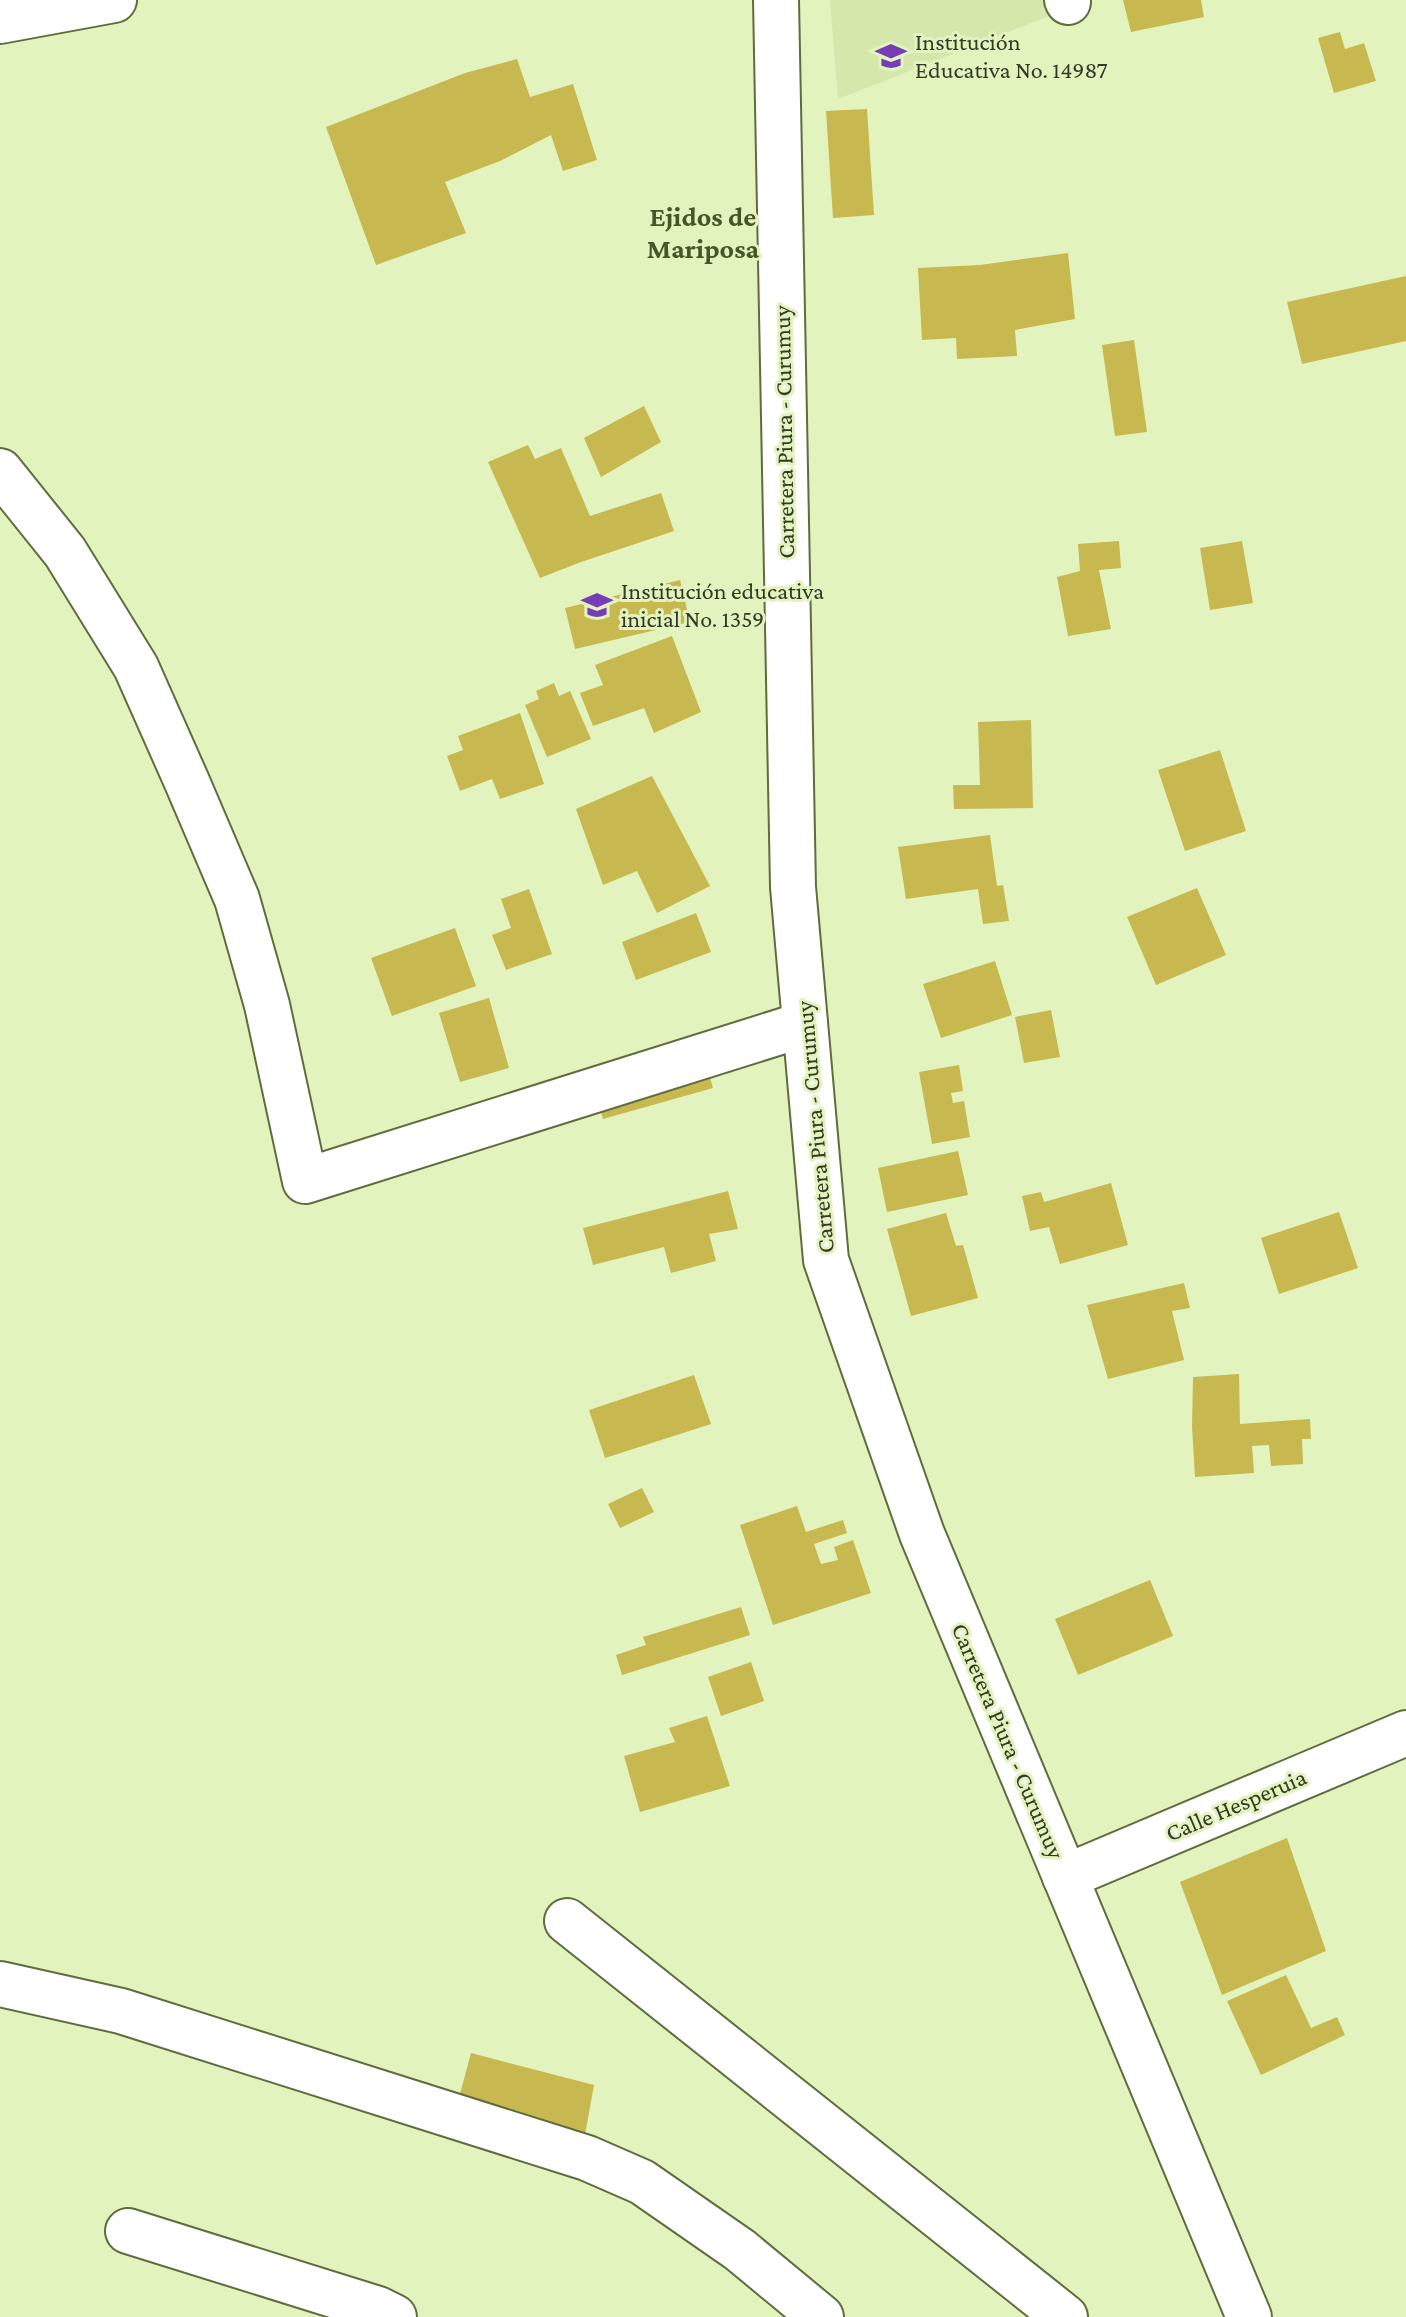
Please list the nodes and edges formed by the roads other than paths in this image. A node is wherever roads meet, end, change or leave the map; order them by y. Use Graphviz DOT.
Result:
graph roads {
  1 [pos="114,0"];
  2 [pos="776,0"];
  3 [pos="0,21"];
  4 [pos="0,471"];
  5 [pos="805,1024"];
  6 [pos="1406,1733"];
  7 [pos="1065,1877"];
  8 [pos="567,1921"];
  9 [pos="0,1984"];
  10 [pos="128,2231"];
  11 [pos="394,2317"];
  12 [pos="821,2317"];
  13 [pos="1065,2317"];
  14 [pos="1249,2317"];
  1 -- 3 [label="street"];
  2 -- 5 [label="street, Carretera Piura - Curumuy"];
  4 -- 5 [label="street"];
  5 -- 7 [label="street, Carretera Piura - Curumuy"];
  6 -- 7 [label="street, Calle Hesperuia"];
  7 -- 14 [label="street, Carretera Piura - Curumuy"];
  8 -- 13 [label="street"];
  9 -- 12 [label="street"];
  10 -- 11 [label="street"];
}
